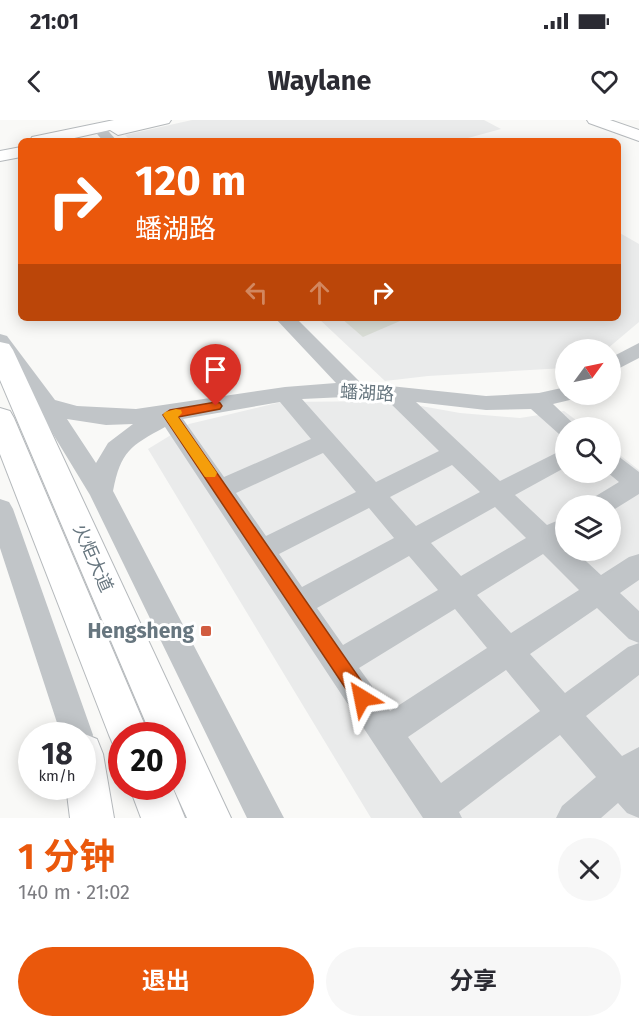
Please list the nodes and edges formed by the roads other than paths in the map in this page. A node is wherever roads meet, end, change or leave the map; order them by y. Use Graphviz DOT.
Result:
graph roads {
  1 [pos="136,120"];
  2 [pos="163,120"];
  3 [pos="595,120"];
  4 [pos="610,120"];
  5 [pos="639,130"];
  6 [pos="104,134"];
  7 [pos="639,136"];
  8 [pos="66,138"];
  9 [pos="83,138"];
  10 [pos="18,146"];
  11 [pos="0,149"];
  12 [pos="18,153"];
  13 [pos="0,156"];
  14 [pos="288,321"];
  15 [pos="0,340"];
  16 [pos="639,349"];
  17 [pos="0,350"];
  18 [pos="621,360"];
  19 [pos="355,390"];
  20 [pos="393,393"];
  21 [pos="285,394"];
  22 [pos="555,396"];
  23 [pos="534,400"];
  24 [pos="47,406"];
  25 [pos="170,415"];
  26 [pos="0,418"];
  27 [pos="555,418"];
  28 [pos="327,441"];
  29 [pos="455,453"];
  30 [pos="555,462"];
  31 [pos="621,471"];
  32 [pos="638,484"];
  33 [pos="220,489"];
  34 [pos="100,491"];
  35 [pos="373,494"];
  36 [pos="497,494"];
  37 [pos="619,495"];
  38 [pos="0,509"];
  39 [pos="555,533"];
  40 [pos="413,540"];
  41 [pos="262,550"];
  42 [pos="576,561"];
  43 [pos="639,565"];
  44 [pos="458,592"];
  45 [pos="599,592"];
  46 [pos="298,604"];
  47 [pos="639,630"];
  48 [pos="508,651"];
  49 [pos="639,657"];
  50 [pos="339,664"];
  51 [pos="563,714"];
  52 [pos="73,722"];
  53 [pos="124,722"];
  54 [pos="166,722"];
  55 [pos="386,732"];
  56 [pos="186,767"];
  57 [pos="633,782"];
  58 [pos="96,793"];
  59 [pos="89,800"];
  60 [pos="156,800"];
  61 [pos="440,812"];
  62 [pos="92,818"];
  63 [pos="105,818"];
  64 [pos="163,818"];
  65 [pos="209,818"];
  66 [pos="266,818"];
  67 [pos="574,818"];
  1 -- 6 [label="main road"];
  2 -- 6 [label="main road"];
  3 -- 7 [label="main road"];
  4 -- 5 [label="main road"];
  6 -- 8 [label="main road"];
  6 -- 9 [label="main road"];
  10 -- 11 [label="main road"];
  12 -- 13 [label="main road"];
  14 -- 19 [label="street"];
  15 -- 24 [label="street"];
  16 -- 18 [label="street"];
  17 -- 54 [label="main road, 火炬大道"];
  19 -- 20 [label="street, 蟠湖路"];
  19 -- 21 [label="street, 蟠湖路"];
  20 -- 23 [label="street, 蟠湖路"];
  20 -- 29 [label="street"];
  21 -- 25 [label="street, 蟠湖路"];
  21 -- 28 [label="street"];
  22 -- 23 [label="street, 蟠湖路"];
  23 -- 27 [label="street"];
  24 -- 25 [label="street"];
  24 -- 34 [label="street"];
  25 -- 33 [label="street"];
  25 -- 34 [label="street"];
  26 -- 53 [label="main road, 火炬大道"];
  28 -- 33 [label="street"];
  28 -- 35 [label="street"];
  29 -- 35 [label="street"];
  29 -- 36 [label="street"];
  30 -- 36 [label="street"];
  31 -- 32 [label="street"];
  32 -- 37 [label="street"];
  33 -- 41 [label="street"];
  34 -- 66 [label="street"];
  35 -- 40 [label="street"];
  35 -- 41 [label="street"];
  36 -- 39 [label="street"];
  36 -- 40 [label="street"];
  38 -- 52 [label="street"];
  39 -- 44 [label="street"];
  40 -- 44 [label="street"];
  40 -- 46 [label="street"];
  41 -- 46 [label="street"];
  42 -- 45 [label="street"];
  43 -- 45 [label="street"];
  44 -- 48 [label="street"];
  44 -- 50 [label="street"];
  45 -- 47 [label="street"];
  45 -- 48 [label="street"];
  46 -- 50 [label="street"];
  48 -- 51 [label="street"];
  48 -- 55 [label="street"];
  49 -- 51 [label="street"];
  50 -- 55 [label="street"];
  51 -- 57 [label="street"];
  51 -- 61 [label="street"];
  55 -- 61 [label="street"];
  56 -- 65 [label="main road, 火炬大道"];
  57 -- 67 [label="street"];
  58 -- 63 [label="street"];
  59 -- 62 [label="main road"];
  60 -- 64 [label="main road"];
}
